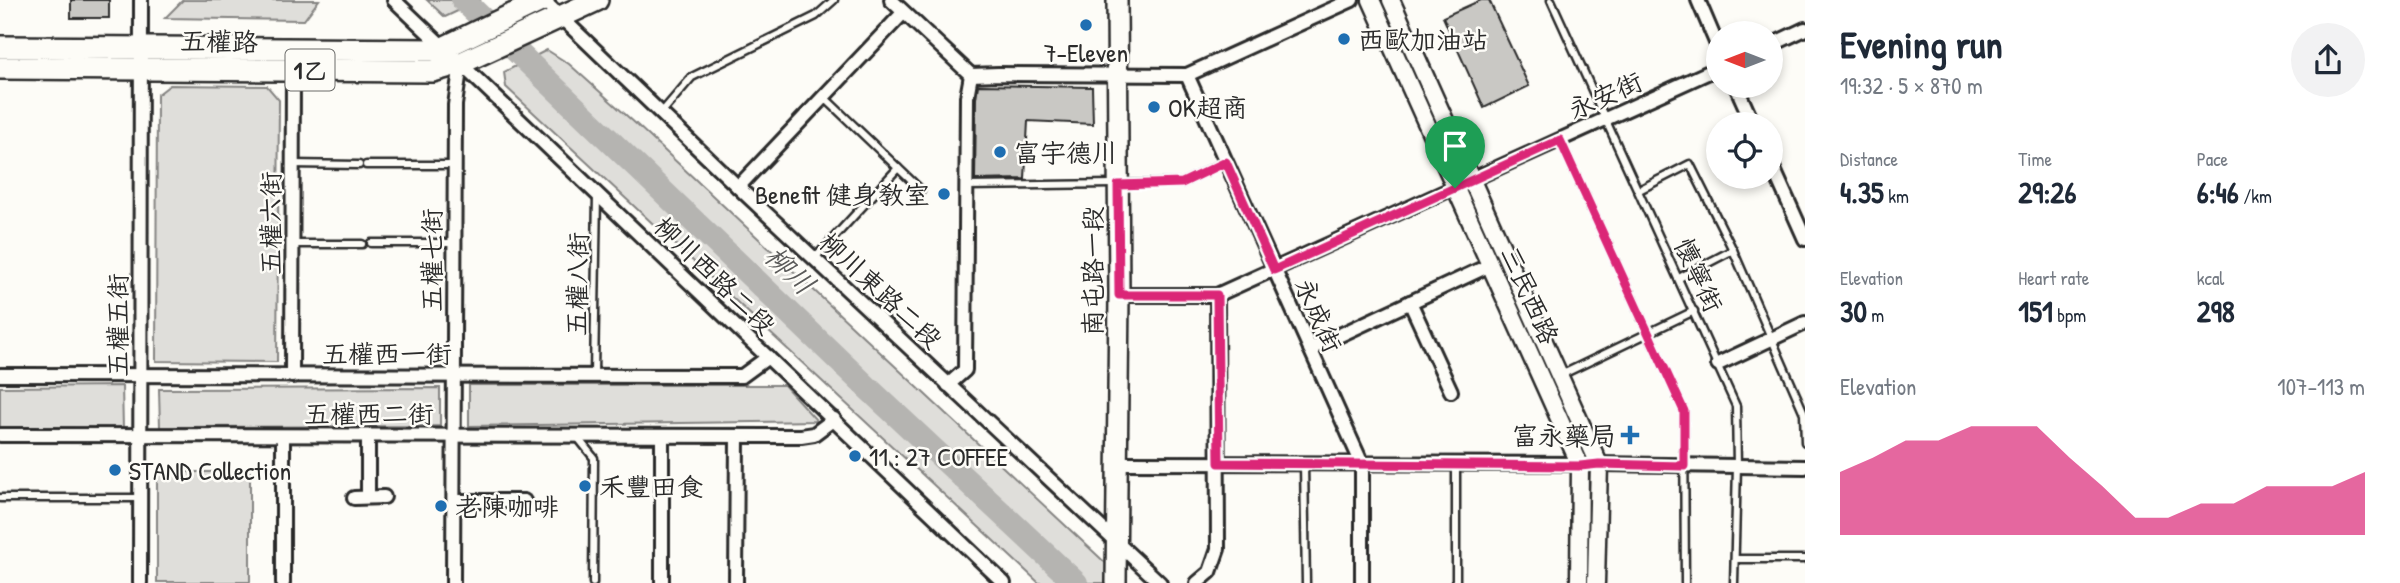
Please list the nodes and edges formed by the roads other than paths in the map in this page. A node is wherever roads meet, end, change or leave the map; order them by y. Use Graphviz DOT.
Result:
graph roads {
  1 [pos="141,0"];
  2 [pos="394,0"];
  3 [pos="543,0"];
  4 [pos="597,0"];
  5 [pos="834,0"];
  6 [pos="891,0"];
  7 [pos="1117,0"];
  8 [pos="1352,0"];
  9 [pos="1371,0"];
  10 [pos="1391,0"];
  11 [pos="1551,0"];
  12 [pos="1698,0"];
  13 [pos="903,13"];
  14 [pos="560,16"];
  15 [pos="1707,21"];
  16 [pos="1805,29"];
  17 [pos="1783,39"];
  18 [pos="453,44"];
  19 [pos="0,47"];
  20 [pos="141,57"];
  21 [pos="469,60"];
  22 [pos="0,68"];
  23 [pos="293,69"];
  24 [pos="1706,73"];
  25 [pos="1118,74"];
  26 [pos="971,75"];
  27 [pos="1187,75"];
  28 [pos="825,98"];
  29 [pos="662,112"];
  30 [pos="1606,119"];
  31 [pos="1560,140"];
  32 [pos="1226,162"];
  33 [pos="292,164"];
  34 [pos="454,165"];
  35 [pos="898,168"];
  36 [pos="1472,179"];
  37 [pos="1118,185"];
  38 [pos="966,186"];
  39 [pos="738,187"];
  40 [pos="1455,188"];
  41 [pos="1783,189"];
  42 [pos="921,190"];
  43 [pos="1639,190"];
  44 [pos="597,194"];
  45 [pos="1805,239"];
  46 [pos="371,243"];
  47 [pos="453,243"];
  48 [pos="294,244"];
  49 [pos="362,244"];
  50 [pos="1733,250"];
  51 [pos="815,258"];
  52 [pos="1490,265"];
  53 [pos="1274,270"];
  54 [pos="1679,278"];
  55 [pos="1119,295"];
  56 [pos="1217,295"];
  57 [pos="1410,302"];
  58 [pos="1694,312"];
  59 [pos="1805,323"];
  60 [pos="1649,333"];
  61 [pos="1770,340"];
  62 [pos="1310,349"];
  63 [pos="768,357"];
  64 [pos="1718,364"];
  65 [pos="0,375"];
  66 [pos="594,375"];
  67 [pos="140,376"];
  68 [pos="292,376"];
  69 [pos="454,376"];
  70 [pos="1559,376"];
  71 [pos="948,385"];
  72 [pos="1451,391"];
  73 [pos="834,419"];
  74 [pos="141,434"];
  75 [pos="0,435"];
  76 [pos="283,436"];
  77 [pos="368,436"];
  78 [pos="454,436"];
  79 [pos="577,436"];
  80 [pos="662,436"];
  81 [pos="737,436"];
  82 [pos="1805,442"];
  83 [pos="1117,463"];
  84 [pos="1219,463"];
  85 [pos="1304,464"];
  86 [pos="1362,464"];
  87 [pos="1599,464"];
  88 [pos="1456,465"];
  89 [pos="1580,466"];
  90 [pos="1684,466"];
  91 [pos="1737,466"];
  92 [pos="1805,467"];
  93 [pos="368,497"];
  94 [pos="384,497"];
  95 [pos="0,498"];
  96 [pos="141,498"];
  97 [pos="354,498"];
  98 [pos="454,501"];
  99 [pos="524,501"];
  100 [pos="1116,542"];
  101 [pos="1735,559"];
  102 [pos="1805,559"];
  103 [pos="1116,582"];
  104 [pos="140,583"];
  105 [pos="283,583"];
  106 [pos="453,583"];
  107 [pos="593,583"];
  108 [pos="662,583"];
  109 [pos="736,583"];
  110 [pos="1004,583"];
  111 [pos="1160,583"];
  112 [pos="1197,583"];
  113 [pos="1306,583"];
  114 [pos="1362,583"];
  115 [pos="1456,583"];
  116 [pos="1579,583"];
  117 [pos="1596,583"];
  118 [pos="1685,583"];
  119 [pos="1734,583"];
  1 -- 20 [label="street, 五權五街"];
  2 -- 18 [label="street, 柳川西路二段"];
  3 -- 14 [label="street, 柳川東路二段"];
  3 -- 18 [label="main road, 1乙"];
  4 -- 14 [label="main road, 1乙"];
  5 -- 29 [label="lane"];
  6 -- 13 [label="street"];
  7 -- 25 [label="main road, 南屯路一段"];
  8 -- 27 [label="street"];
  9 -- 40 [label="street, 三民西路"];
  10 -- 36 [label="street, 三民西路"];
  11 -- 30 [label="lane, 懷寧街"];
  12 -- 15 [label="street"];
  13 -- 26 [label="street"];
  13 -- 28 [label="street"];
  14 -- 21 [label="main road, 1乙"];
  14 -- 29 [label="street, 柳川東路二段"];
  16 -- 17 [label="street"];
  18 -- 20 [label="main road, 五權路 / 1乙"];
  18 -- 21 [label="street, 柳川西路二段"];
  19 -- 20 [label="main road, 五權路 / 1乙"];
  20 -- 22 [label="main road, 五權路 / 1乙"];
  20 -- 23 [label="main road, 五權路 / 1乙"];
  20 -- 67 [label="street, 五權五街"];
  21 -- 23 [label="main road, 五權路 / 1乙"];
  21 -- 34 [label="street, 五權七街"];
  21 -- 44 [label="street, 柳川西路二段"];
  23 -- 33 [label="street, 五權六街"];
  24 -- 30 [label="street, 永安街"];
  25 -- 26 [label="street"];
  25 -- 27 [label="street"];
  25 -- 37 [label="main road, 南屯路一段"];
  26 -- 38 [label="street"];
  27 -- 32 [label="street, 永成街"];
  28 -- 35 [label="lane"];
  28 -- 39 [label="street"];
  29 -- 39 [label="street, 柳川東路二段"];
  30 -- 31 [label="street, 永安街"];
  30 -- 43 [label="lane, 懷寧街"];
  31 -- 36 [label="street, 永安街"];
  31 -- 60 [label="lane"];
  32 -- 37 [label="lane"];
  32 -- 53 [label="street, 永成街"];
  33 -- 34 [label="lane"];
  33 -- 48 [label="street, 五權六街"];
  34 -- 47 [label="street, 五權七街"];
  35 -- 42 [label="lane"];
  35 -- 51 [label="lane"];
  36 -- 40 [label="street, 永安街"];
  36 -- 70 [label="street, 三民西路"];
  37 -- 38 [label="lane"];
  37 -- 55 [label="main road, 南屯路一段"];
  38 -- 71 [label="street"];
  39 -- 51 [label="street, 柳川東路二段"];
  40 -- 52 [label="street, 三民西路"];
  40 -- 53 [label="street, 永安街"];
  41 -- 45 [label="street"];
  43 -- 50 [label="lane"];
  43 -- 54 [label="lane, 懷寧街"];
  44 -- 63 [label="street, 柳川西路二段"];
  44 -- 66 [label="lane, 五權八街"];
  46 -- 47 [label="lane"];
  47 -- 69 [label="street, 五權七街"];
  48 -- 49 [label="lane"];
  48 -- 68 [label="street, 五權六街"];
  50 -- 54 [label="lane"];
  50 -- 61 [label="lane"];
  51 -- 71 [label="street, 柳川東路二段"];
  52 -- 57 [label="street"];
  52 -- 89 [label="street, 三民西路"];
  53 -- 56 [label="street, 永安街"];
  53 -- 62 [label="street, 永成街"];
  54 -- 58 [label="lane, 懷寧街"];
  55 -- 56 [label="street, 永安街"];
  55 -- 83 [label="main road, 南屯路一段"];
  56 -- 84 [label="street"];
  57 -- 62 [label="street"];
  57 -- 72 [label="street"];
  58 -- 60 [label="lane"];
  58 -- 64 [label="lane, 懷寧街"];
  59 -- 61 [label="street"];
  60 -- 70 [label="lane"];
  60 -- 90 [label="lane"];
  61 -- 64 [label="street"];
  61 -- 82 [label="lane"];
  62 -- 86 [label="street, 永成街"];
  63 -- 66 [label="street, 五權西一街"];
  63 -- 73 [label="street, 柳川西路二段"];
  64 -- 91 [label="lane, 懷寧街"];
  65 -- 67 [label="street, 五權西一街"];
  66 -- 69 [label="street, 五權西一街"];
  67 -- 68 [label="street, 五權西一街"];
  67 -- 74 [label="street, 五權五街"];
  68 -- 69 [label="street, 五權西一街"];
  69 -- 78 [label="street, 五權七街"];
  70 -- 87 [label="street, 三民西路"];
  71 -- 100 [label="street, 柳川東路二段"];
  73 -- 81 [label="street, 五權西二街"];
  73 -- 110 [label="street, 柳川西路二段"];
  74 -- 75 [label="street, 五權西二街"];
  74 -- 76 [label="street, 五權西二街"];
  74 -- 96 [label="street, 五權五街"];
  76 -- 77 [label="street, 五權西二街"];
  76 -- 105 [label="street"];
  77 -- 78 [label="street, 五權西二街"];
  77 -- 93 [label="street"];
  78 -- 79 [label="street, 五權西二街"];
  78 -- 98 [label="street, 五權七街"];
  79 -- 80 [label="street, 五權西二街"];
  79 -- 107 [label="lane"];
  80 -- 81 [label="street, 五權西二街"];
  80 -- 108 [label="street"];
  81 -- 109 [label="street"];
  83 -- 84 [label="street"];
  83 -- 100 [label="main road, 南屯路一段"];
  84 -- 85 [label="street"];
  84 -- 112 [label="street"];
  85 -- 86 [label="street"];
  85 -- 113 [label="lane"];
  86 -- 88 [label="street"];
  86 -- 114 [label="street, 永成街"];
  87 -- 89 [label="street"];
  87 -- 90 [label="street"];
  87 -- 117 [label="street, 三民西路"];
  88 -- 89 [label="street"];
  88 -- 115 [label="lane"];
  89 -- 116 [label="street, 三民西路"];
  90 -- 91 [label="street"];
  90 -- 118 [label="lane"];
  91 -- 92 [label="street"];
  91 -- 101 [label="lane, 懷寧街"];
  93 -- 94 [label="street"];
  93 -- 97 [label="street"];
  95 -- 96 [label="lane"];
  96 -- 104 [label="street, 五權五街"];
  98 -- 99 [label="street"];
  98 -- 106 [label="street, 五權七街"];
  100 -- 103 [label="main road, 南屯路一段"];
  100 -- 111 [label="street, 柳川東路二段"];
  101 -- 102 [label="lane"];
  101 -- 119 [label="lane, 懷寧街"];
}
